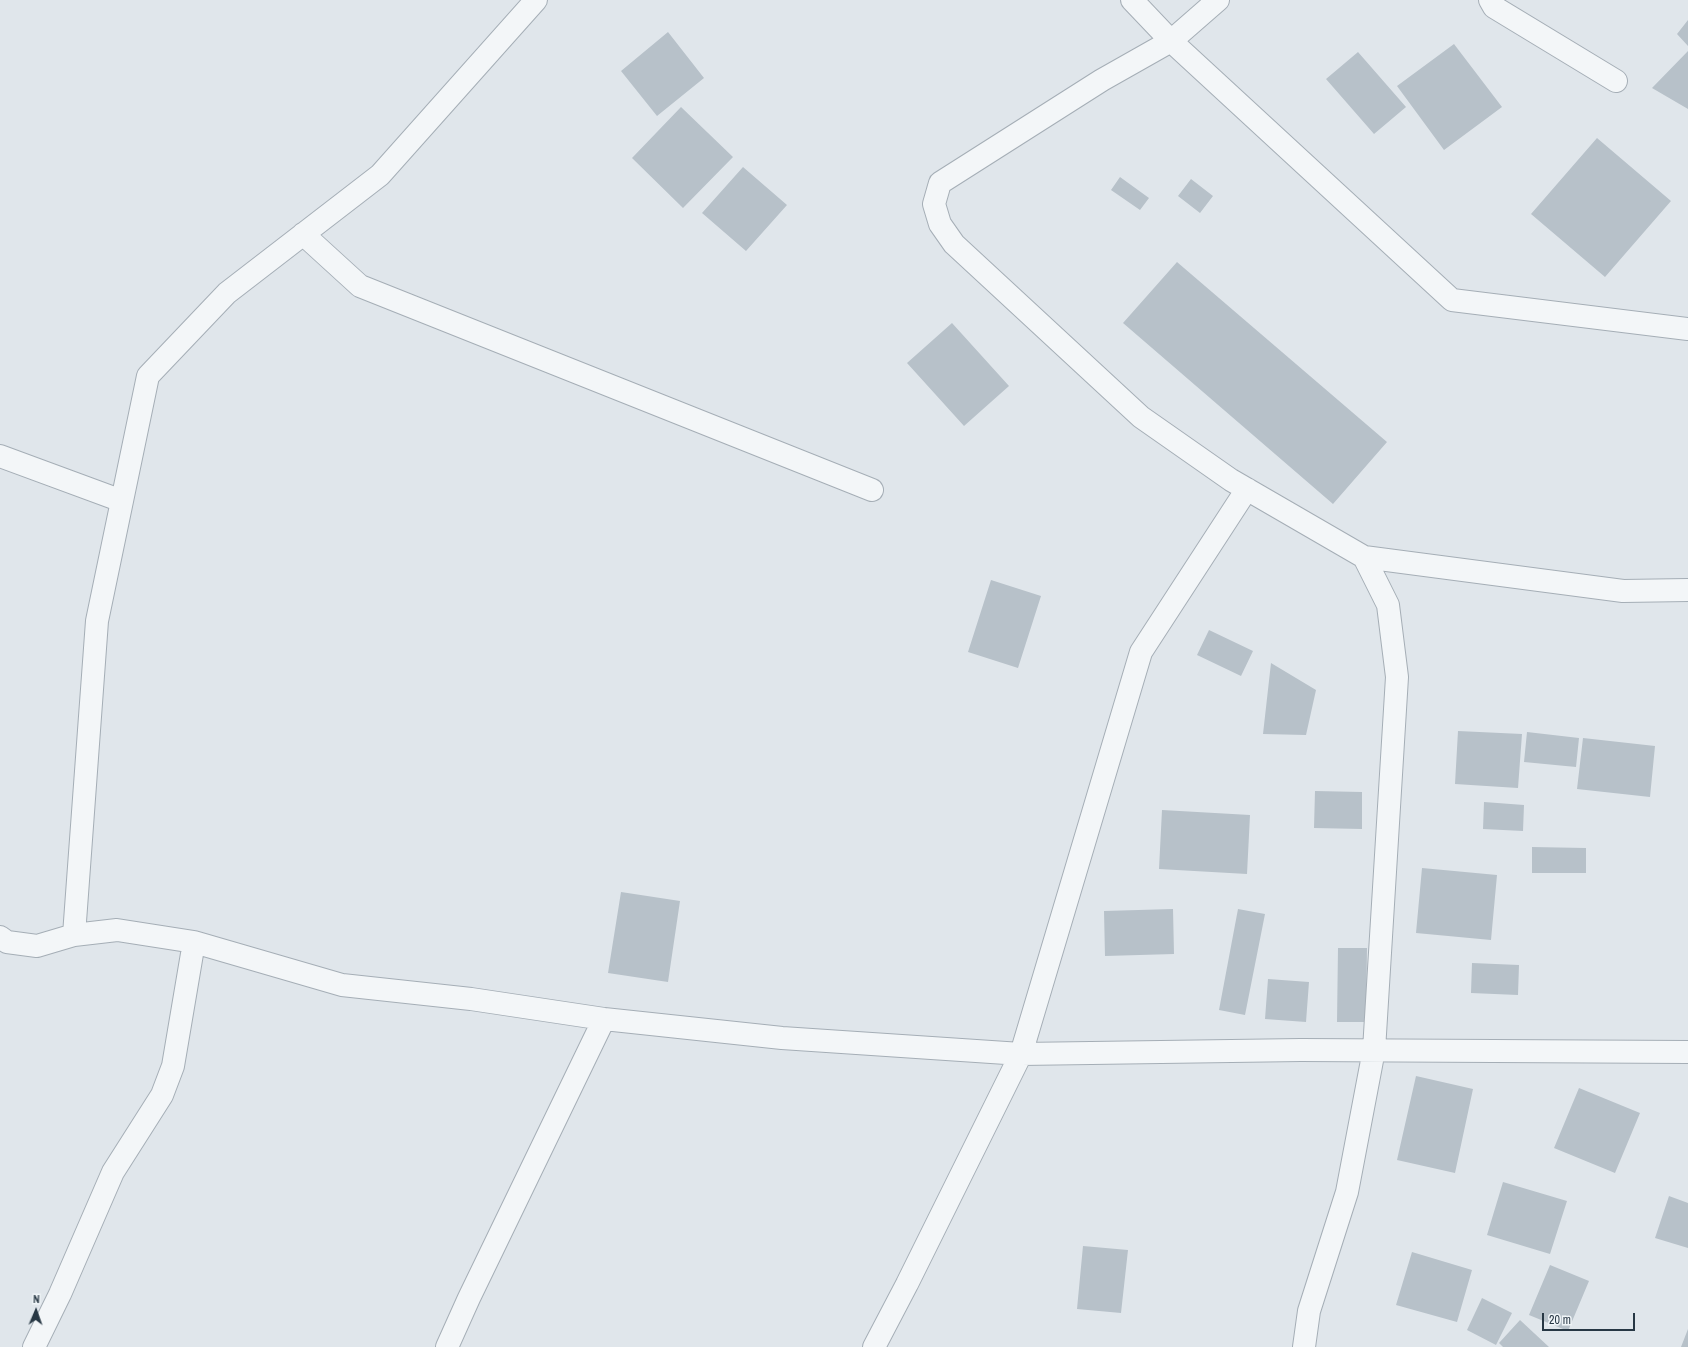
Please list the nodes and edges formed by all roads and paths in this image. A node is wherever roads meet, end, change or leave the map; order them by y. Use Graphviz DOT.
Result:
graph roads {
  1 [pos="536,0"];
  2 [pos="1132,0"];
  3 [pos="1218,0"];
  4 [pos="1490,0"];
  5 [pos="1171,41"];
  6 [pos="1616,81"];
  7 [pos="303,234"];
  8 [pos="1688,329"];
  9 [pos="0,456"];
  10 [pos="1247,489"];
  11 [pos="872,490"];
  12 [pos="122,501"];
  13 [pos="1364,557"];
  14 [pos="1688,590"];
  15 [pos="74,935"];
  16 [pos="0,937"];
  17 [pos="194,942"];
  18 [pos="604,1019"];
  19 [pos="1374,1050"];
  20 [pos="1688,1052"];
  21 [pos="1021,1054"];
  22 [pos="34,1347"];
  23 [pos="447,1347"];
  24 [pos="874,1347"];
  25 [pos="1304,1347"];
  1 -- 7 [label="street"];
  2 -- 5 [label="street"];
  3 -- 5 [label="street"];
  4 -- 6 [label="street"];
  5 -- 8 [label="street"];
  5 -- 10 [label="street"];
  7 -- 11 [label="street"];
  7 -- 12 [label="street"];
  9 -- 12 [label="street"];
  10 -- 13 [label="street"];
  10 -- 21 [label="street"];
  12 -- 15 [label="street"];
  13 -- 14 [label="street"];
  13 -- 19 [label="street"];
  15 -- 16 [label="street"];
  15 -- 17 [label="street"];
  17 -- 18 [label="street"];
  17 -- 22 [label="street"];
  18 -- 21 [label="street"];
  18 -- 23 [label="street"];
  19 -- 20 [label="street"];
  19 -- 21 [label="street"];
  19 -- 25 [label="street"];
  21 -- 24 [label="street"];
}
